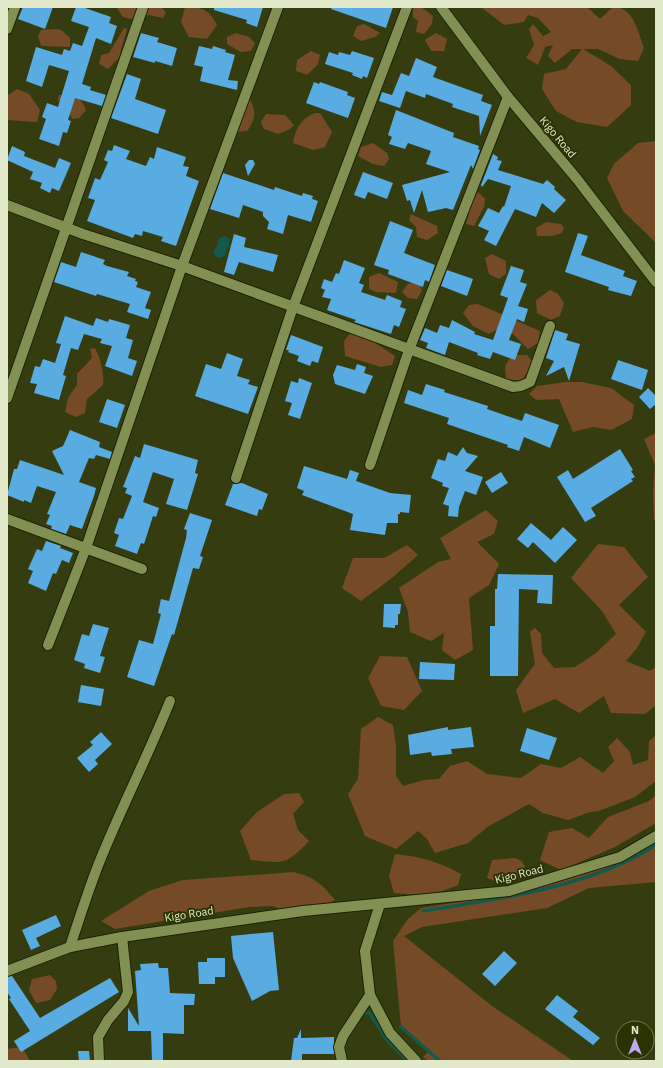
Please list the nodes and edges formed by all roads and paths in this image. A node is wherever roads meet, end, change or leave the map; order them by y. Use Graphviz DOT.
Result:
graph roads {
  1 [pos="15,7"];
  2 [pos="143,7"];
  3 [pos="278,7"];
  4 [pos="407,7"];
  5 [pos="441,7"];
  6 [pos="7,29"];
  7 [pos="508,97"];
  8 [pos="7,205"];
  9 [pos="65,226"];
  10 [pos="182,266"];
  11 [pos="656,282"];
  12 [pos="293,307"];
  13 [pos="550,326"];
  14 [pos="409,350"];
  15 [pos="7,398"];
  16 [pos="370,465"];
  17 [pos="236,478"];
  18 [pos="7,519"];
  19 [pos="86,548"];
  20 [pos="142,569"];
  21 [pos="48,645"];
  22 [pos="170,701"];
  23 [pos="656,836"];
  24 [pos="380,904"];
  25 [pos="122,937"];
  26 [pos="70,947"];
  27 [pos="7,971"];
  28 [pos="370,996"];
  29 [pos="99,1061"];
  30 [pos="342,1061"];
  31 [pos="416,1061"];
  1 -- 6 [label="street"];
  2 -- 9 [label="street"];
  3 -- 10 [label="street"];
  4 -- 12 [label="street"];
  5 -- 7 [label="street, Kigo Road"];
  7 -- 11 [label="street, Kigo Road"];
  7 -- 14 [label="street"];
  8 -- 9 [label="street"];
  9 -- 10 [label="street"];
  9 -- 15 [label="street"];
  10 -- 12 [label="street"];
  10 -- 19 [label="street"];
  12 -- 14 [label="street"];
  12 -- 17 [label="street"];
  13 -- 14 [label="street"];
  14 -- 16 [label="street"];
  18 -- 19 [label="street"];
  19 -- 20 [label="street"];
  19 -- 21 [label="street"];
  22 -- 26 [label="street"];
  23 -- 24 [label="street, Kigo Road"];
  24 -- 25 [label="street, Kigo Road"];
  24 -- 28 [label="street"];
  25 -- 26 [label="street, Kigo Road"];
  25 -- 29 [label="street"];
  26 -- 27 [label="street, Kigo Road"];
  28 -- 30 [label="street"];
  28 -- 31 [label="street"];
}
